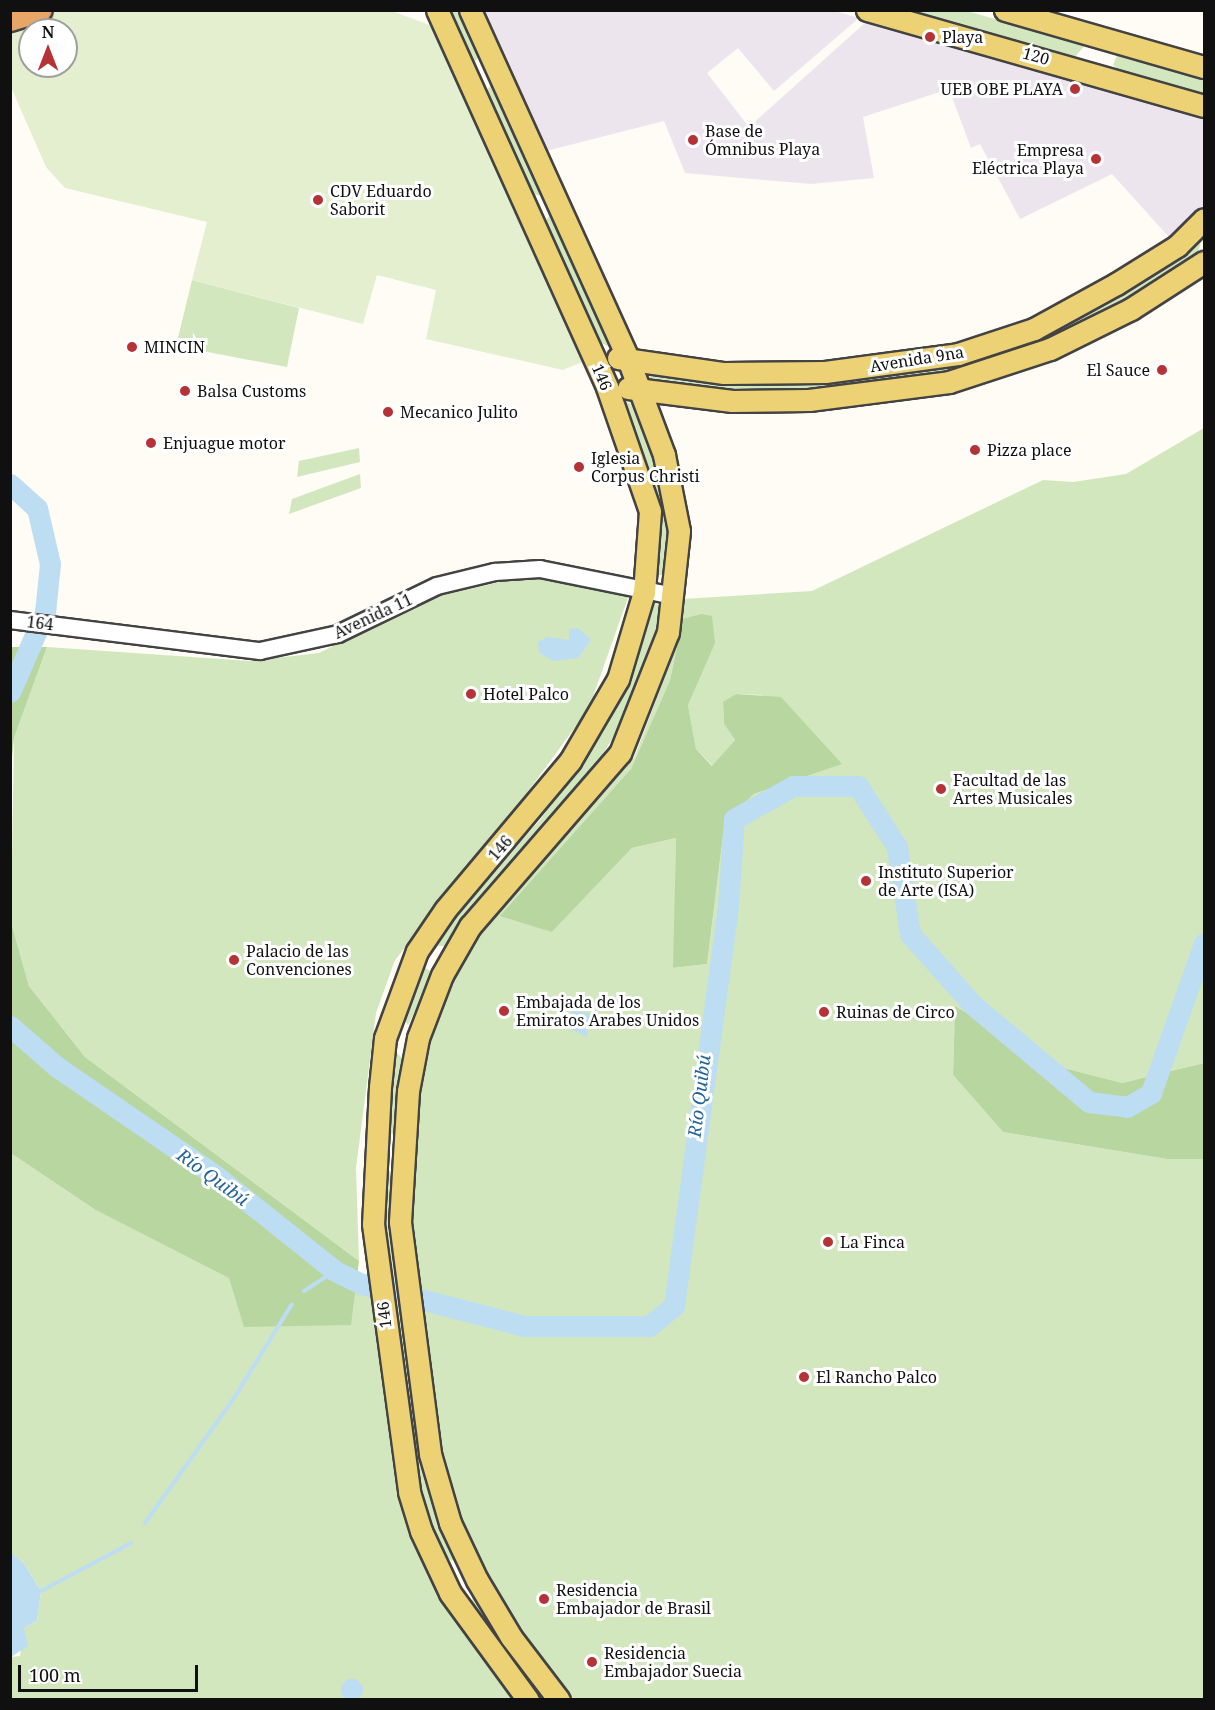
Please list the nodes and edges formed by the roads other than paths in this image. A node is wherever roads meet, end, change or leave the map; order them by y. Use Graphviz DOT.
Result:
graph roads {
  1 [pos="40,10"];
  2 [pos="437,10"];
  3 [pos="470,10"];
  4 [pos="867,10"];
  5 [pos="1005,10"];
  6 [pos="10,19"];
  7 [pos="1204,67"];
  8 [pos="1204,106"];
  9 [pos="1204,219"];
  10 [pos="1204,262"];
  11 [pos="594,357"];
  12 [pos="628,359"];
  13 [pos="607,387"];
  14 [pos="638,389"];
  15 [pos="644,592"];
  16 [pos="674,596"];
  17 [pos="10,620"];
  18 [pos="69,627"];
  19 [pos="523,1696"];
  20 [pos="559,1700"];
  1 -- 6 [label="highway"];
  2 -- 11 [label="main road, 146"];
  3 -- 12 [label="main road, 146"];
  4 -- 8 [label="main road, 120"];
  5 -- 7 [label="main road"];
  9 -- 12 [label="main road, Avenida 9na"];
  10 -- 14 [label="main road, Avenida 9na"];
  11 -- 12 [label="main road, Avenida 9na"];
  11 -- 13 [label="main road, 146"];
  12 -- 14 [label="main road, 146"];
  13 -- 14 [label="main road, Avenida 9na"];
  13 -- 15 [label="main road, 146"];
  14 -- 16 [label="main road, 146"];
  15 -- 16 [label="street, Avenida 11"];
  15 -- 18 [label="street, Avenida 11"];
  15 -- 19 [label="main road, 146"];
  16 -- 20 [label="main road, 146"];
  17 -- 18 [label="street, 164"];
}
